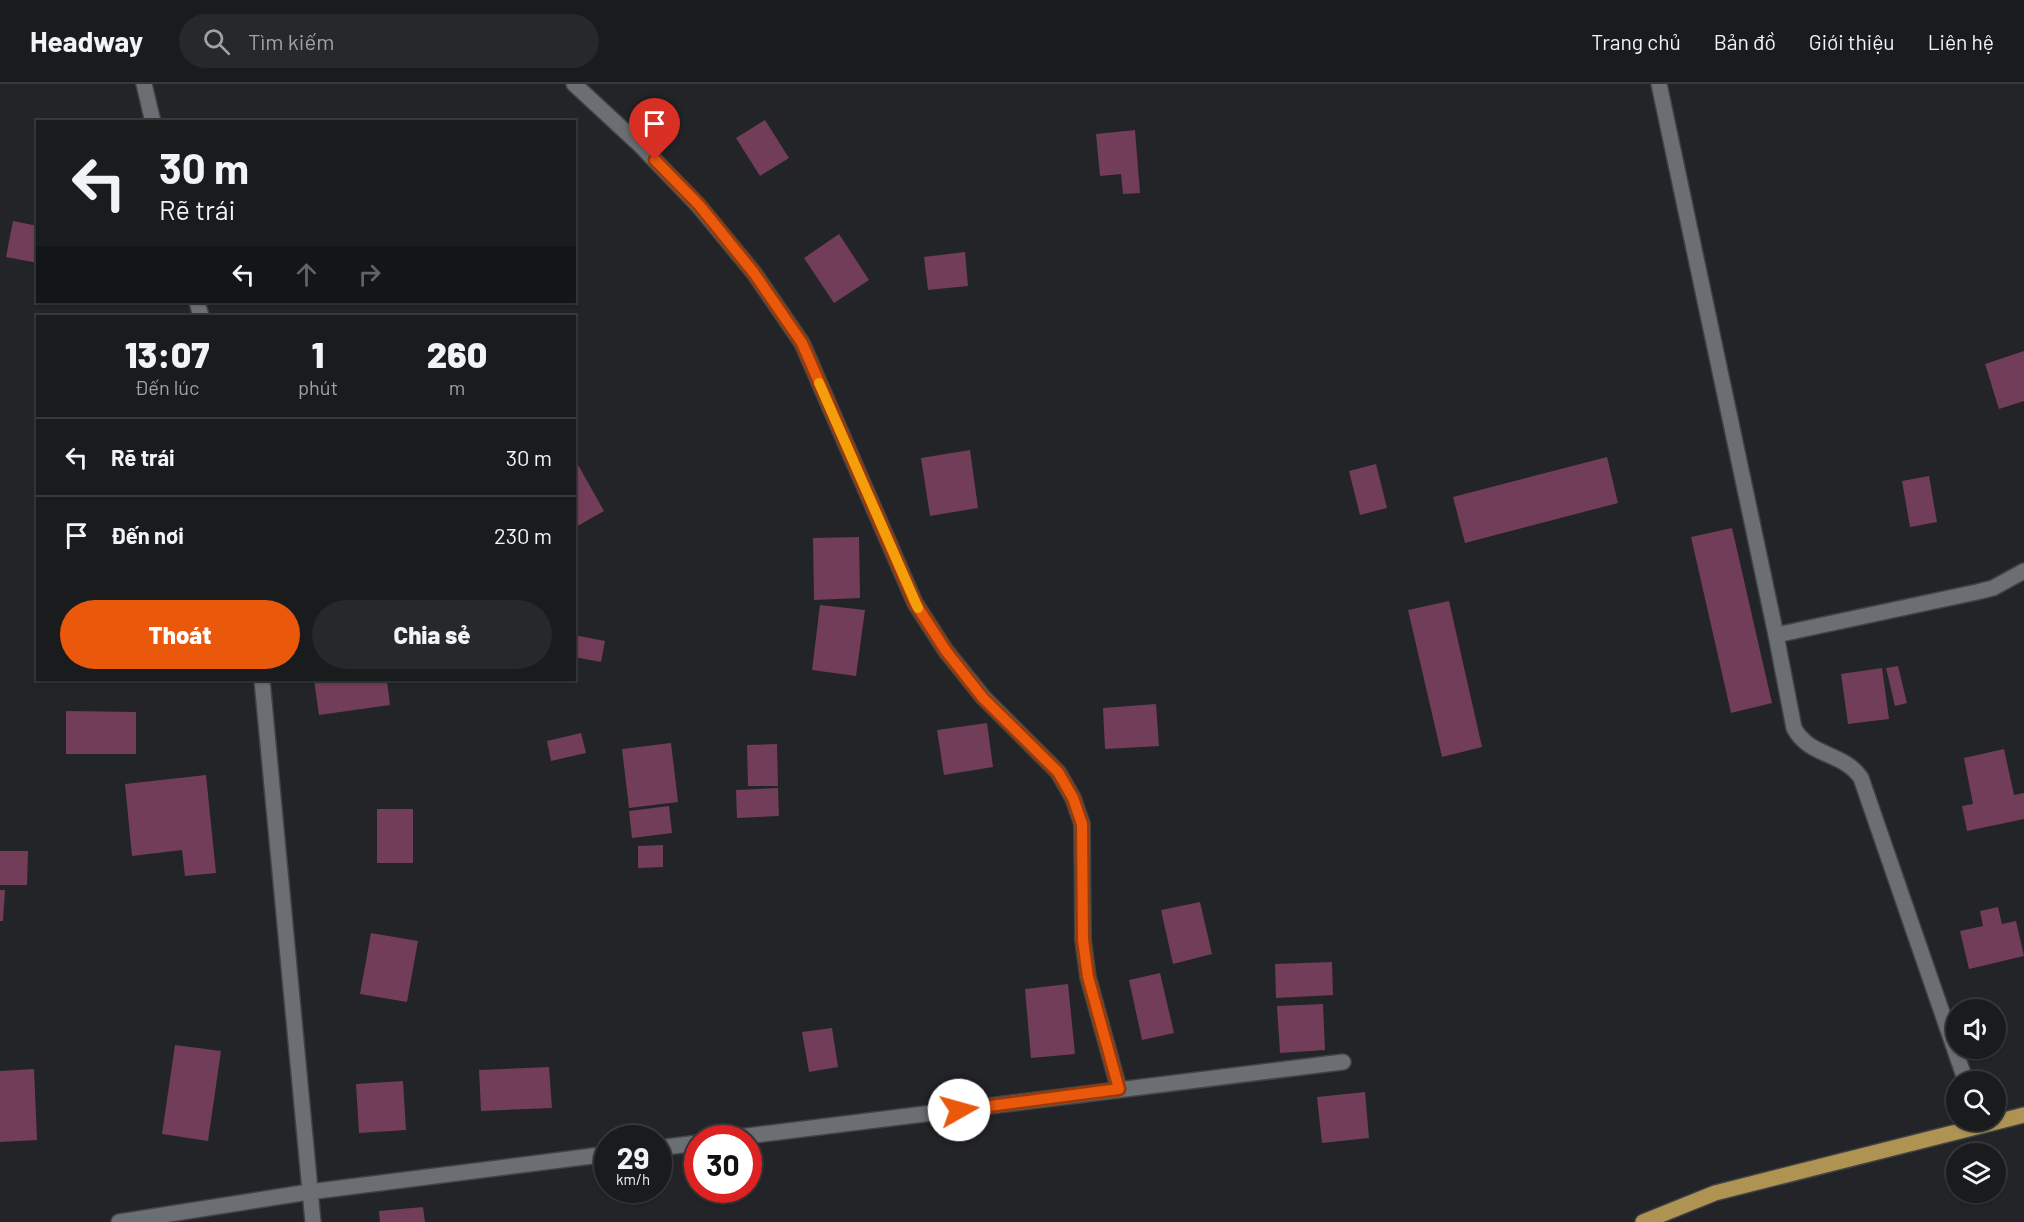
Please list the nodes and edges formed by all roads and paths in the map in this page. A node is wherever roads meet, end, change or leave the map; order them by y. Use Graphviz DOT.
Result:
graph roads {
  1 [pos="144,84"];
  2 [pos="574,84"];
  3 [pos="1659,84"];
  4 [pos="153,120"];
  5 [pos="2024,571"];
  6 [pos="1776,635"];
  7 [pos="262,681"];
  8 [pos="1343,1062"];
  9 [pos="1962,1071"];
  10 [pos="1119,1089"];
  11 [pos="2024,1115"];
  12 [pos="2006,1118"];
  13 [pos="1951,1131"];
  14 [pos="762,1134"];
  15 [pos="594,1156"];
  16 [pos="309,1192"];
  17 [pos="119,1222"];
  18 [pos="313,1222"];
  19 [pos="1643,1222"];
  1 -- 4 [label="street"];
  2 -- 10 [label="street"];
  3 -- 6 [label="street"];
  5 -- 6 [label="street"];
  6 -- 9 [label="street"];
  7 -- 16 [label="street"];
  8 -- 10 [label="street"];
  10 -- 14 [label="street"];
  11 -- 12 [label="main road"];
  13 -- 19 [label="main road"];
  15 -- 16 [label="street"];
  16 -- 17 [label="street"];
  16 -- 18 [label="street"];
}
